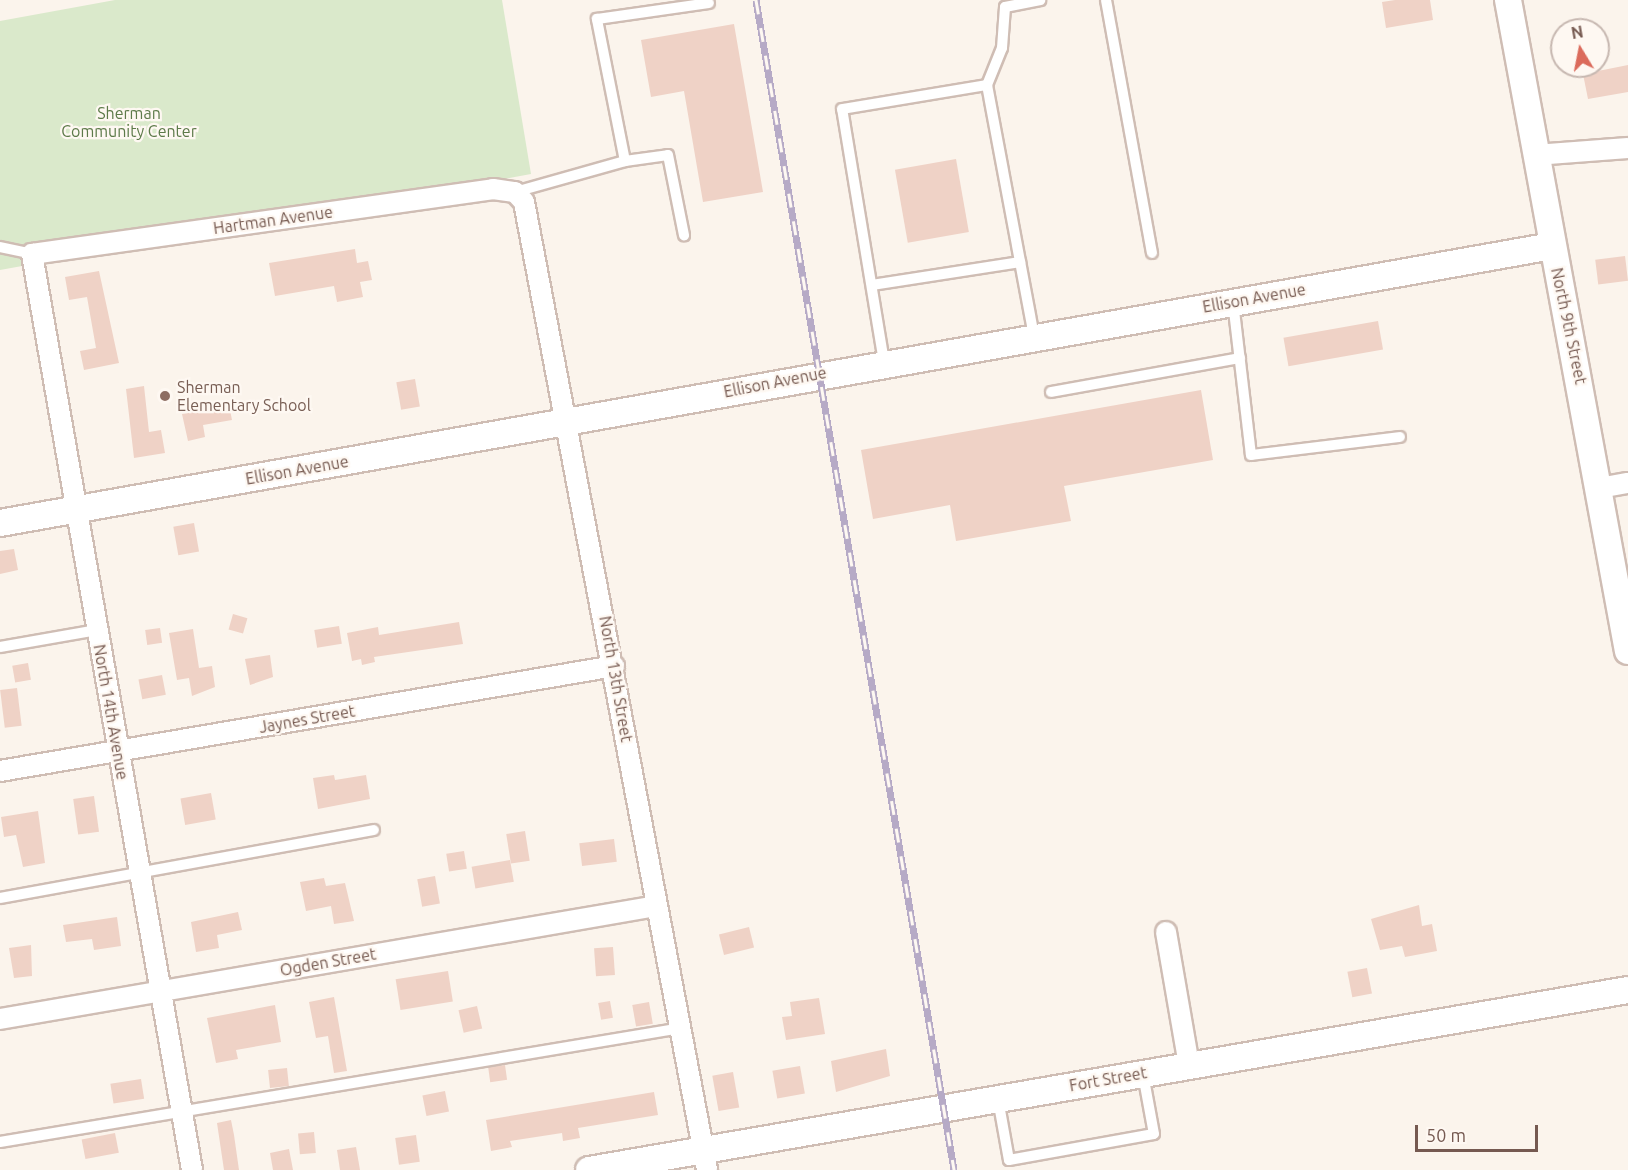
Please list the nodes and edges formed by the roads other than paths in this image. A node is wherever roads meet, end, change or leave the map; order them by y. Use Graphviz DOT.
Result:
graph roads {
  1 [pos="1040,0"];
  2 [pos="1106,0"];
  3 [pos="1509,0"];
  4 [pos="709,3"];
  5 [pos="987,85"];
  6 [pos="1628,148"];
  7 [pos="1535,155"];
  8 [pos="625,161"];
  9 [pos="515,192"];
  10 [pos="684,234"];
  11 [pos="1552,246"];
  12 [pos="0,247"];
  13 [pos="1152,253"];
  14 [pos="32,254"];
  15 [pos="1020,262"];
  16 [pos="872,285"];
  17 [pos="1233,302"];
  18 [pos="1034,336"];
  19 [pos="1240,358"];
  20 [pos="884,362"];
  21 [pos="1052,392"];
  22 [pos="568,421"];
  23 [pos="1400,437"];
  24 [pos="1628,483"];
  25 [pos="1599,488"];
  26 [pos="77,509"];
  27 [pos="0,523"];
  28 [pos="97,630"];
  29 [pos="0,646"];
  30 [pos="1628,651"];
  31 [pos="614,666"];
  32 [pos="118,751"];
  33 [pos="0,771"];
  34 [pos="374,830"];
  35 [pos="140,874"];
  36 [pos="0,898"];
  37 [pos="656,906"];
  38 [pos="1166,932"];
  39 [pos="1628,990"];
  40 [pos="161,991"];
  41 [pos="0,1019"];
  42 [pos="681,1028"];
  43 [pos="1189,1065"];
  44 [pos="1143,1073"];
  45 [pos="998,1099"];
  46 [pos="182,1111"];
  47 [pos="0,1142"];
  48 [pos="705,1160"];
  49 [pos="192,1170"];
  50 [pos="591,1170"];
  1 -- 5 [label="lane"];
  2 -- 13 [label="lane"];
  3 -- 7 [label="street, North 9th Street"];
  4 -- 8 [label="lane"];
  5 -- 15 [label="lane"];
  5 -- 16 [label="lane"];
  6 -- 7 [label="street"];
  7 -- 11 [label="street, North 9th Street"];
  8 -- 9 [label="lane"];
  8 -- 10 [label="lane"];
  9 -- 14 [label="street, Hartman Avenue"];
  9 -- 22 [label="street, North 13th Street"];
  11 -- 17 [label="street, Ellison Avenue"];
  11 -- 25 [label="street, North 9th Street"];
  12 -- 14 [label="lane"];
  14 -- 26 [label="street, North 14th Avenue"];
  15 -- 16 [label="lane"];
  15 -- 18 [label="lane"];
  16 -- 20 [label="lane"];
  17 -- 18 [label="street, Ellison Avenue"];
  17 -- 19 [label="lane"];
  18 -- 20 [label="street, Ellison Avenue"];
  19 -- 21 [label="lane"];
  19 -- 23 [label="lane"];
  20 -- 22 [label="street, Ellison Avenue"];
  22 -- 26 [label="street, Ellison Avenue"];
  22 -- 31 [label="street, North 13th Street"];
  24 -- 25 [label="street"];
  25 -- 30 [label="street, North 9th Street"];
  26 -- 27 [label="street, Ellison Avenue"];
  26 -- 28 [label="street, North 14th Avenue"];
  28 -- 29 [label="lane"];
  28 -- 32 [label="street, North 14th Avenue"];
  31 -- 32 [label="street, Jaynes Street"];
  31 -- 37 [label="street, North 13th Street"];
  32 -- 33 [label="street, Jaynes Street"];
  32 -- 35 [label="street, North 14th Avenue"];
  34 -- 35 [label="lane"];
  35 -- 36 [label="lane"];
  35 -- 40 [label="street, North 14th Avenue"];
  37 -- 40 [label="street, Ogden Street"];
  37 -- 42 [label="street, North 13th Street"];
  38 -- 43 [label="street"];
  39 -- 43 [label="street, Fort Street"];
  40 -- 41 [label="street, Ogden Street"];
  40 -- 46 [label="street, North 14th Avenue"];
  42 -- 46 [label="lane"];
  42 -- 48 [label="street, North 13th Street"];
  43 -- 44 [label="street, Fort Street"];
  44 -- 45 [label="street, Fort Street"];
  44 -- 45 [label="lane"];
  45 -- 48 [label="street, Fort Street"];
  46 -- 47 [label="lane"];
  46 -- 49 [label="street, North 14th Avenue"];
  48 -- 50 [label="street, Fort Street"];
}
